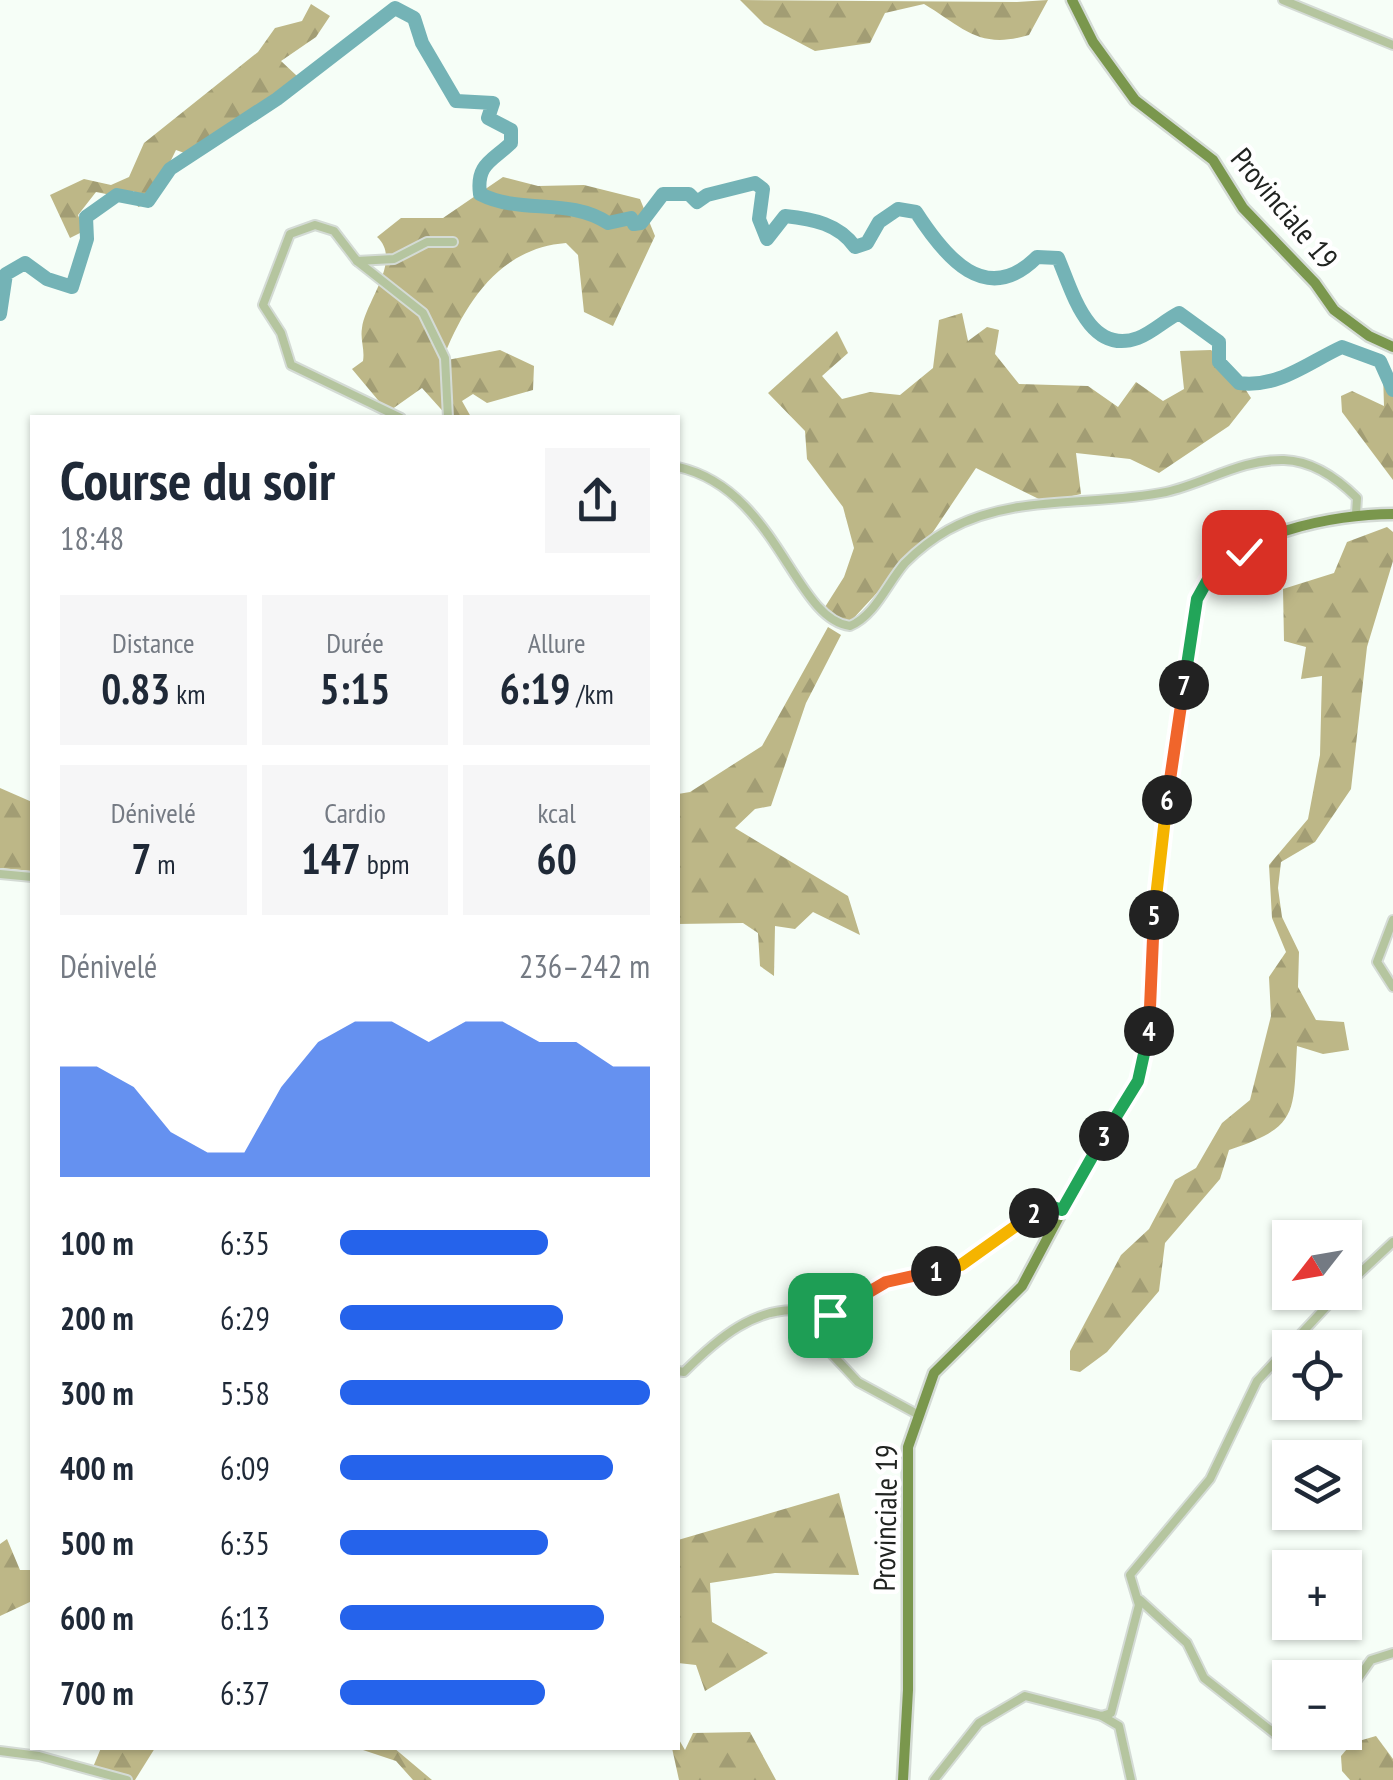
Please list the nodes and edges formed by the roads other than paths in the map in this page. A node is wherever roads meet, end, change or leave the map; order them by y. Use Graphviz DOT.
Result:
graph roads {
  1 [pos="1072,0"];
  2 [pos="1282,0"];
  3 [pos="1306,0"];
  4 [pos="1300,9"];
  5 [pos="1393,45"];
  6 [pos="452,242"];
  7 [pos="358,261"];
  8 [pos="1393,347"];
  9 [pos="394,415"];
  10 [pos="448,415"];
  11 [pos="680,467"];
  12 [pos="1356,514"];
  13 [pos="1393,514"];
  14 [pos="0,874"];
  15 [pos="30,876"];
  16 [pos="1393,920"];
  17 [pos="1393,988"];
  18 [pos="1062,1210"];
  19 [pos="1393,1242"];
  20 [pos="1362,1271"];
  21 [pos="1324,1310"];
  22 [pos="814,1326"];
  23 [pos="680,1371"];
  24 [pos="918,1414"];
  25 [pos="1140,1600"];
  26 [pos="1393,1653"];
  27 [pos="1362,1673"];
  28 [pos="1102,1716"];
  29 [pos="1272,1732"];
  30 [pos="0,1752"];
  31 [pos="127,1780"];
  32 [pos="903,1780"];
  33 [pos="934,1780"];
  34 [pos="1132,1780"];
  1 -- 8 [label="main road, Provinciale 19"];
  2 -- 4 [label="street"];
  3 -- 4 [label="street"];
  4 -- 5 [label="street"];
  6 -- 7 [label="street"];
  7 -- 9 [label="street"];
  7 -- 10 [label="street"];
  11 -- 12 [label="street"];
  12 -- 13 [label="main road, Provinciale 19"];
  12 -- 18 [label="main road, Provinciale 19"];
  14 -- 15 [label="street"];
  16 -- 17 [label="street"];
  18 -- 22 [label="street"];
  18 -- 24 [label="main road, Provinciale 19"];
  19 -- 20 [label="street"];
  21 -- 25 [label="street"];
  22 -- 23 [label="street"];
  22 -- 24 [label="street"];
  24 -- 32 [label="main road, Provinciale 19"];
  25 -- 28 [label="street"];
  25 -- 29 [label="street"];
  26 -- 27 [label="street"];
  28 -- 33 [label="street"];
  28 -- 34 [label="street"];
  30 -- 31 [label="street"];
}
